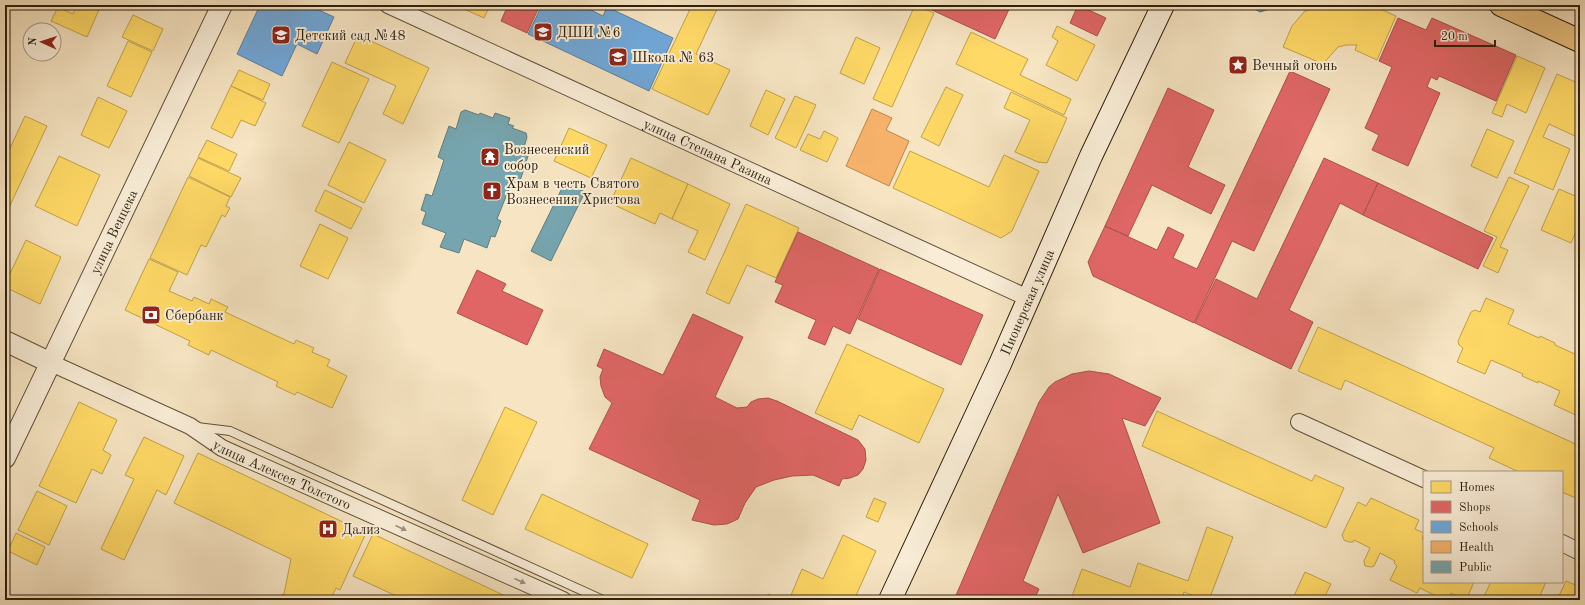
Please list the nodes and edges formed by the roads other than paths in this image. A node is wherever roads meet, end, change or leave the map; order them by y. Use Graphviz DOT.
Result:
graph roads {
  1 [pos="222,5"];
  2 [pos="388,5"];
  3 [pos="1163,5"];
  4 [pos="1501,5"];
  5 [pos="1580,41"];
  6 [pos="1028,298"];
  7 [pos="5,341"];
  8 [pos="51,363"];
  9 [pos="1299,422"];
  10 [pos="190,426"];
  11 [pos="5,458"];
  12 [pos="1423,479"];
  13 [pos="1563,544"];
  14 [pos="1580,552"];
  15 [pos="563,600"];
  16 [pos="603,600"];
  17 [pos="890,600"];
  1 -- 8 [label="street, улица Венцека"];
  2 -- 6 [label="street, улица Степана Разина"];
  3 -- 6 [label="main road, Пионерская улица"];
  4 -- 5 [label="main road"];
  6 -- 17 [label="main road, Пионерская улица"];
  7 -- 8 [label="street, улица Алексея Толстого"];
  8 -- 10 [label="street, улица Алексея Толстого"];
  8 -- 11 [label="street, улица Венцека"];
  9 -- 12 [label="street"];
  10 -- 15 [label="street, улица Алексея Толстого, one-way"];
  10 -- 16 [label="lane"];
  13 -- 14 [label="street"];
}
